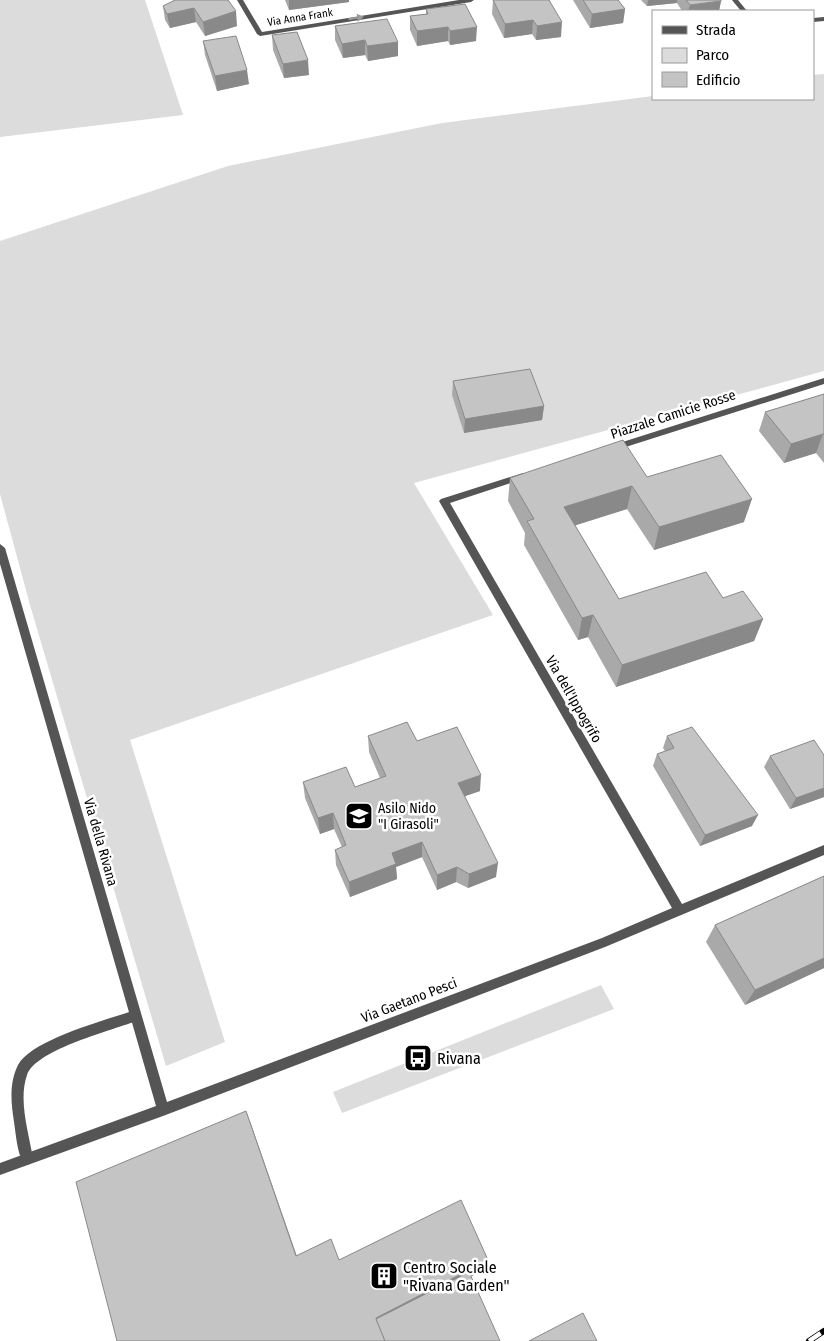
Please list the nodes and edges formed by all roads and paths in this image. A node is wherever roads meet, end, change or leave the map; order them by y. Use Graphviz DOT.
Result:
graph roads {
  1 [pos="240,0"];
  2 [pos="471,0"];
  3 [pos="735,0"];
  4 [pos="743,10"];
  5 [pos="824,381"];
  6 [pos="606,450"];
  7 [pos="530,474"];
  8 [pos="0,548"];
  9 [pos="5,584"];
  10 [pos="824,850"];
  11 [pos="680,910"];
  12 [pos="136,1016"];
  13 [pos="163,1110"];
  14 [pos="27,1159"];
  15 [pos="0,1169"];
  1 -- 2 [label="street, Via Anna Frank, one-way"];
  3 -- 4 [label="street"];
  5 -- 6 [label="street, Piazzale Camicie Rosse"];
  7 -- 11 [label="street, Via dell'Ippogrifo"];
  8 -- 9 [label="street, Via della Rivana"];
  9 -- 12 [label="street, Via della Rivana"];
  10 -- 11 [label="street, Via Gaetano Pesci"];
  11 -- 13 [label="street, Via Gaetano Pesci"];
  12 -- 13 [label="street, Via della Rivana"];
  12 -- 14 [label="street"];
  13 -- 14 [label="street, Via Gaetano Pesci"];
  14 -- 15 [label="street, Via Gaetano Pesci"];
}
